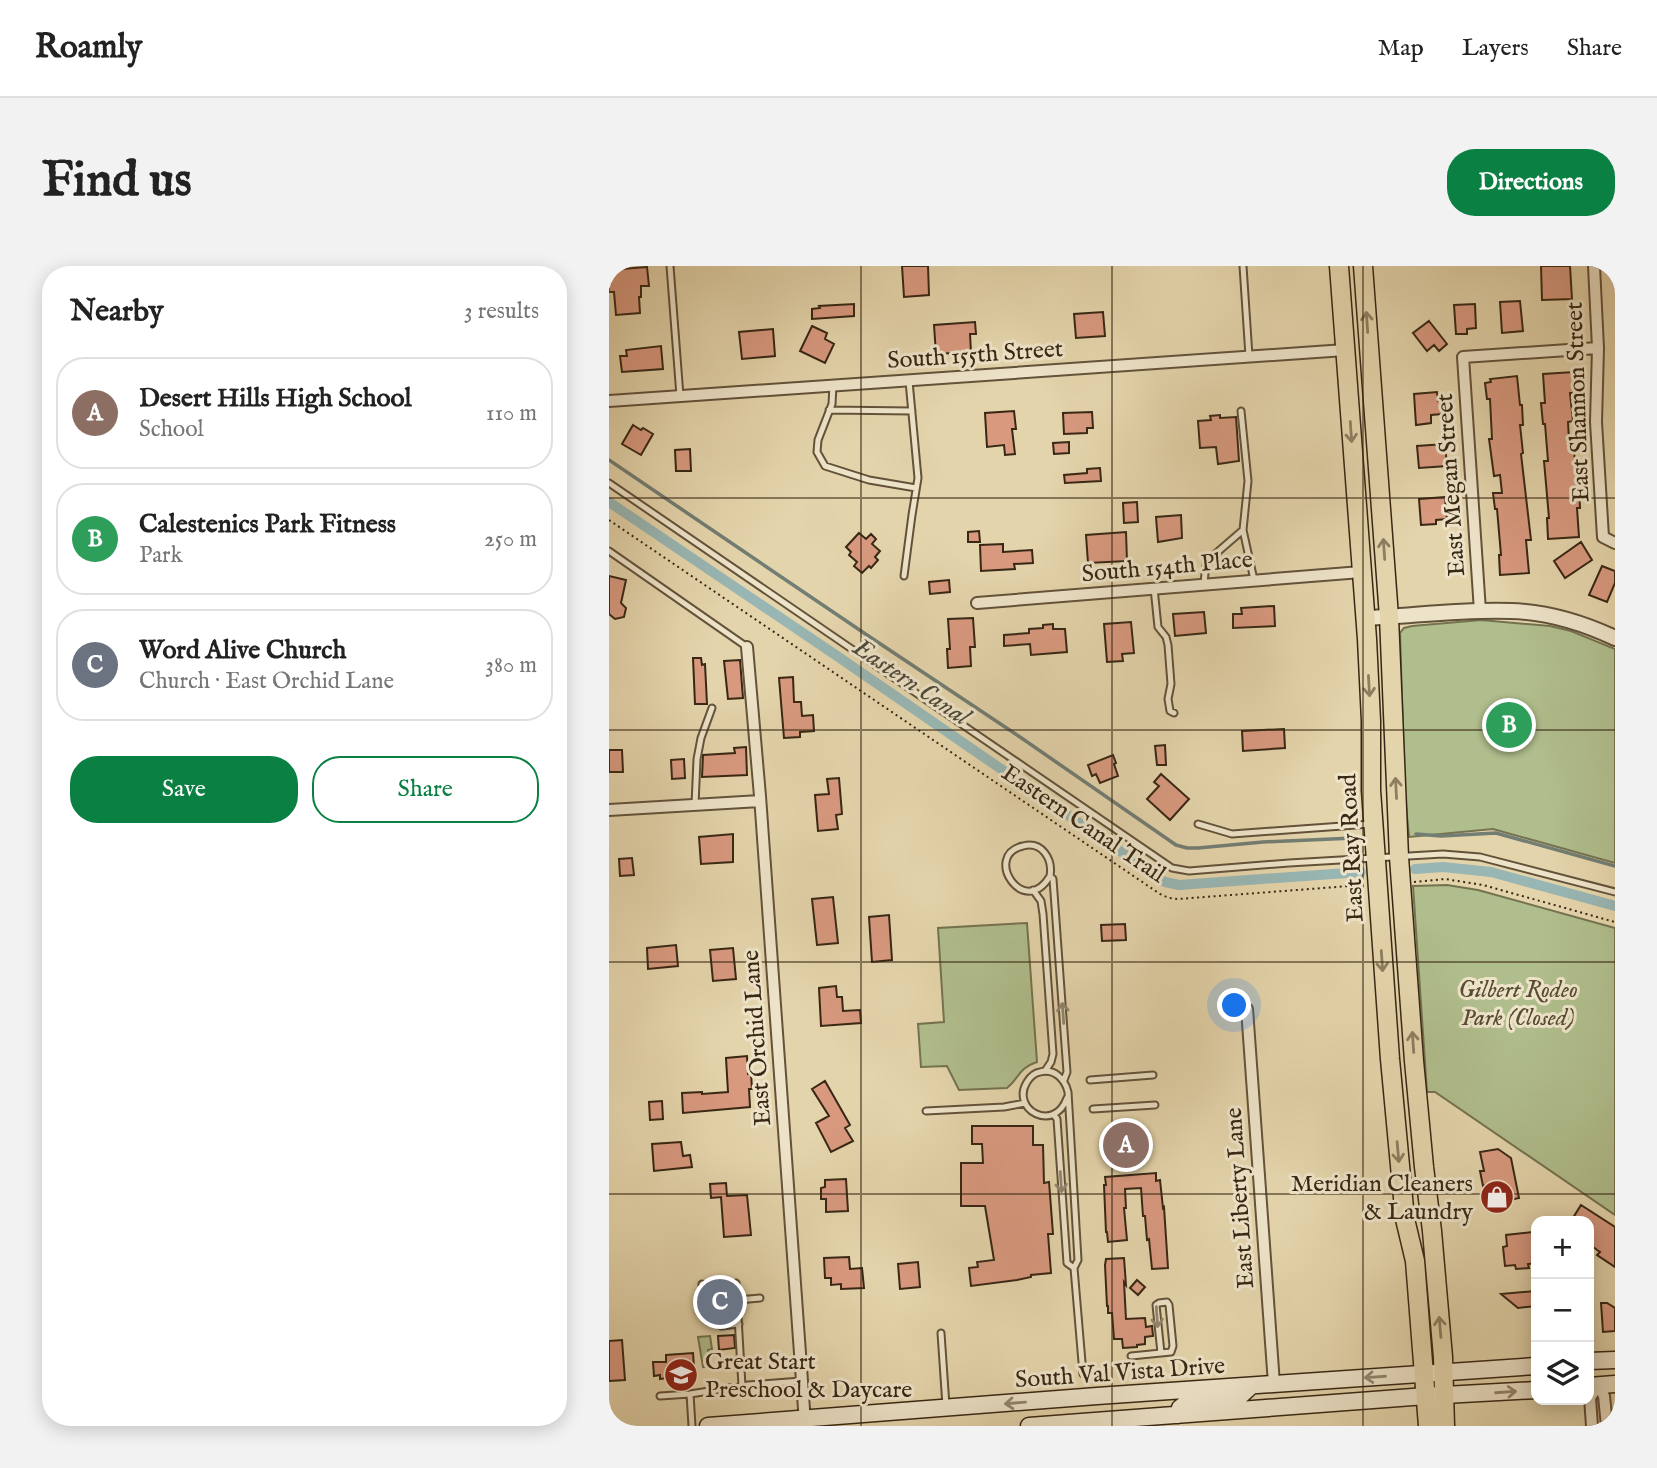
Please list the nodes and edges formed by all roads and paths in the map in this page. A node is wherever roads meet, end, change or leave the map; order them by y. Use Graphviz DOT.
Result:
graph roads {
  1 [pos="670,266"];
  2 [pos="1243,266"];
  3 [pos="1339,266"];
  4 [pos="1363,266"];
  5 [pos="1594,266"];
  6 [pos="1598,348"];
  7 [pos="1345,350"];
  8 [pos="1249,356"];
  9 [pos="909,380"];
  10 [pos="833,385"];
  11 [pos="680,396"];
  12 [pos="609,401"];
  13 [pos="829,410"];
  14 [pos="912,411"];
  15 [pos="1241,411"];
  16 [pos="1375,430"];
  17 [pos="609,483"];
  18 [pos="916,488"];
  19 [pos="609,520"];
  20 [pos="1243,530"];
  21 [pos="1615,543"];
  22 [pos="609,551"];
  23 [pos="1361,572"];
  24 [pos="904,576"];
  25 [pos="1254,580"];
  26 [pos="1204,584"];
  27 [pos="1154,588"];
  28 [pos="977,603"];
  29 [pos="1480,611"];
  30 [pos="1389,617"];
  31 [pos="1365,618"];
  32 [pos="1615,638"];
  33 [pos="747,647"];
  34 [pos="712,708"];
  35 [pos="1174,713"];
  36 [pos="760,801"];
  37 [pos="695,805"];
  38 [pos="609,810"];
  39 [pos="1198,824"];
  40 [pos="1373,824"];
  41 [pos="1399,856"];
  42 [pos="1375,858"];
  43 [pos="1050,876"];
  44 [pos="1401,883"];
  45 [pos="1377,884"];
  46 [pos="1033,890"];
  47 [pos="1615,892"];
  48 [pos="1615,922"];
  49 [pos="1247,1009"];
  50 [pos="1390,1059"];
  51 [pos="1045,1071"];
  52 [pos="1153,1075"];
  53 [pos="1064,1080"];
  54 [pos="1090,1080"];
  55 [pos="1067,1098"];
  56 [pos="1025,1103"];
  57 [pos="1155,1105"];
  58 [pos="1093,1109"];
  59 [pos="926,1111"];
  60 [pos="1054,1115"];
  61 [pos="1421,1132"];
  62 [pos="1074,1268"];
  63 [pos="736,1283"];
  64 [pos="702,1284"];
  65 [pos="759,1298"];
  66 [pos="737,1300"];
  67 [pos="739,1324"];
  68 [pos="941,1333"];
  69 [pos="1161,1353"];
  70 [pos="1131,1356"];
  71 [pos="1615,1360"];
  72 [pos="1594,1361"];
  73 [pos="1531,1366"];
  74 [pos="1443,1372"];
  75 [pos="1083,1374"];
  76 [pos="1424,1374"];
  77 [pos="802,1381"];
  78 [pos="1274,1384"];
  79 [pos="1615,1384"];
  80 [pos="1252,1385"];
  81 [pos="743,1386"];
  82 [pos="1594,1386"];
  83 [pos="1594,1387"];
  84 [pos="1531,1390"];
  85 [pos="690,1394"];
  86 [pos="660,1396"];
  87 [pos="1435,1396"];
  88 [pos="1083,1397"];
  89 [pos="1590,1405"];
  90 [pos="947,1408"];
  91 [pos="1178,1415"];
  92 [pos="805,1423"];
  93 [pos="1084,1424"];
  94 [pos="692,1426"];
  95 [pos="708,1426"];
  96 [pos="1029,1426"];
  97 [pos="1428,1426"];
  98 [pos="1445,1426"];
  99 [pos="1592,1426"];
  100 [pos="1607,1426"];
  1 -- 11 [label="lane"];
  2 -- 8 [label="lane"];
  3 -- 7 [label="main road, East Ray Road"];
  16 -- 4 [label="main road, East Ray Road, one-way"];
  5 -- 6 [label="street, East Shannon Street"];
  6 -- 21 [label="street, East Shannon Street"];
  6 -- 29 [label="street, East Megan Street"];
  7 -- 8 [label="street, South 155th Street"];
  7 -- 16 [label="main road"];
  7 -- 23 [label="main road, East Ray Road, one-way"];
  8 -- 9 [label="street, South 155th Street"];
  9 -- 10 [label="street, South 155th Street"];
  9 -- 14 [label="lane"];
  10 -- 11 [label="street, South 155th Street"];
  10 -- 13 [label="lane"];
  11 -- 12 [label="street, South 155th Street"];
  13 -- 14 [label="lane"];
  13 -- 18 [label="lane"];
  14 -- 18 [label="lane"];
  15 -- 20 [label="lane"];
  30 -- 16 [label="main road, East Ray Road, one-way"];
  17 -- 42 [label="lane"];
  18 -- 24 [label="lane"];
  19 -- 45 [label="path, Eastern Canal Trail"];
  20 -- 25 [label="lane"];
  20 -- 26 [label="lane"];
  22 -- 33 [label="lane"];
  23 -- 25 [label="street, South 154th Place"];
  23 -- 31 [label="main road, East Ray Road"];
  25 -- 26 [label="street, South 154th Place"];
  26 -- 27 [label="street, South 154th Place"];
  27 -- 28 [label="street, South 154th Place"];
  27 -- 35 [label="lane"];
  29 -- 30 [label="street"];
  29 -- 32 [label="street"];
  30 -- 31 [label="street"];
  41 -- 30 [label="main road, East Ray Road, one-way"];
  31 -- 40 [label="main road, East Ray Road, one-way"];
  33 -- 36 [label="street, East Orchid Lane"];
  34 -- 37 [label="lane"];
  36 -- 37 [label="street"];
  36 -- 77 [label="street, East Orchid Lane"];
  37 -- 38 [label="street"];
  39 -- 40 [label="lane"];
  40 -- 42 [label="main road, East Ray Road"];
  41 -- 42 [label="lane"];
  41 -- 44 [label="main road, East Ray Road"];
  41 -- 47 [label="lane"];
  42 -- 45 [label="main road, East Ray Road"];
  43 -- 46 [label="lane"];
  43 -- 46 [label="lane"];
  53 -- 43 [label="lane, one-way"];
  44 -- 48 [label="path"];
  61 -- 44 [label="main road, East Ray Road, one-way"];
  45 -- 50 [label="main road, East Ray Road, one-way"];
  46 -- 51 [label="lane"];
  49 -- 78 [label="street, East Liberty Lane"];
  50 -- 61 [label="main road"];
  50 -- 76 [label="main road, East Ray Road, one-way"];
  51 -- 53 [label="lane"];
  51 -- 56 [label="lane"];
  52 -- 54 [label="lane"];
  53 -- 55 [label="lane"];
  55 -- 60 [label="lane"];
  55 -- 62 [label="lane"];
  56 -- 59 [label="lane"];
  56 -- 60 [label="lane"];
  57 -- 58 [label="lane"];
  60 -- 62 [label="lane, one-way"];
  74 -- 61 [label="main road, East Ray Road, one-way"];
  62 -- 75 [label="lane"];
  63 -- 66 [label="lane"];
  64 -- 67 [label="lane"];
  65 -- 66 [label="lane"];
  66 -- 67 [label="lane"];
  67 -- 81 [label="lane"];
  68 -- 90 [label="lane"];
  69 -- 69 [label="lane, one-way"];
  69 -- 70 [label="lane"];
  71 -- 72 [label="main road"];
  73 -- 74 [label="main road, South Val Vista Drive"];
  74 -- 76 [label="main road, South Val Vista Drive"];
  74 -- 87 [label="main road, East Ray Road"];
  76 -- 78 [label="main road, South Val Vista Drive, one-way"];
  76 -- 87 [label="main road, East Ray Road"];
  77 -- 81 [label="lane"];
  77 -- 92 [label="street, East Orchid Lane"];
  78 -- 80 [label="main road, South Val Vista Drive"];
  79 -- 82 [label="main road"];
  80 -- 88 [label="main road, South Val Vista Drive"];
  80 -- 91 [label="main road"];
  81 -- 85 [label="lane"];
  83 -- 100 [label="street"];
  87 -- 84 [label="main road, South Val Vista Drive, one-way"];
  85 -- 86 [label="lane"];
  85 -- 94 [label="lane"];
  87 -- 91 [label="main road, South Val Vista Drive"];
  87 -- 97 [label="main road, East Ray Road"];
  87 -- 98 [label="main road, East Ray Road"];
  88 -- 90 [label="main road, South Val Vista Drive, one-way"];
  88 -- 93 [label="street"];
  89 -- 99 [label="street"];
  90 -- 92 [label="main road, South Val Vista Drive"];
  91 -- 93 [label="main road, South Val Vista Drive"];
  92 -- 95 [label="main road, South Val Vista Drive"];
  93 -- 96 [label="main road, South Val Vista Drive"];
}
